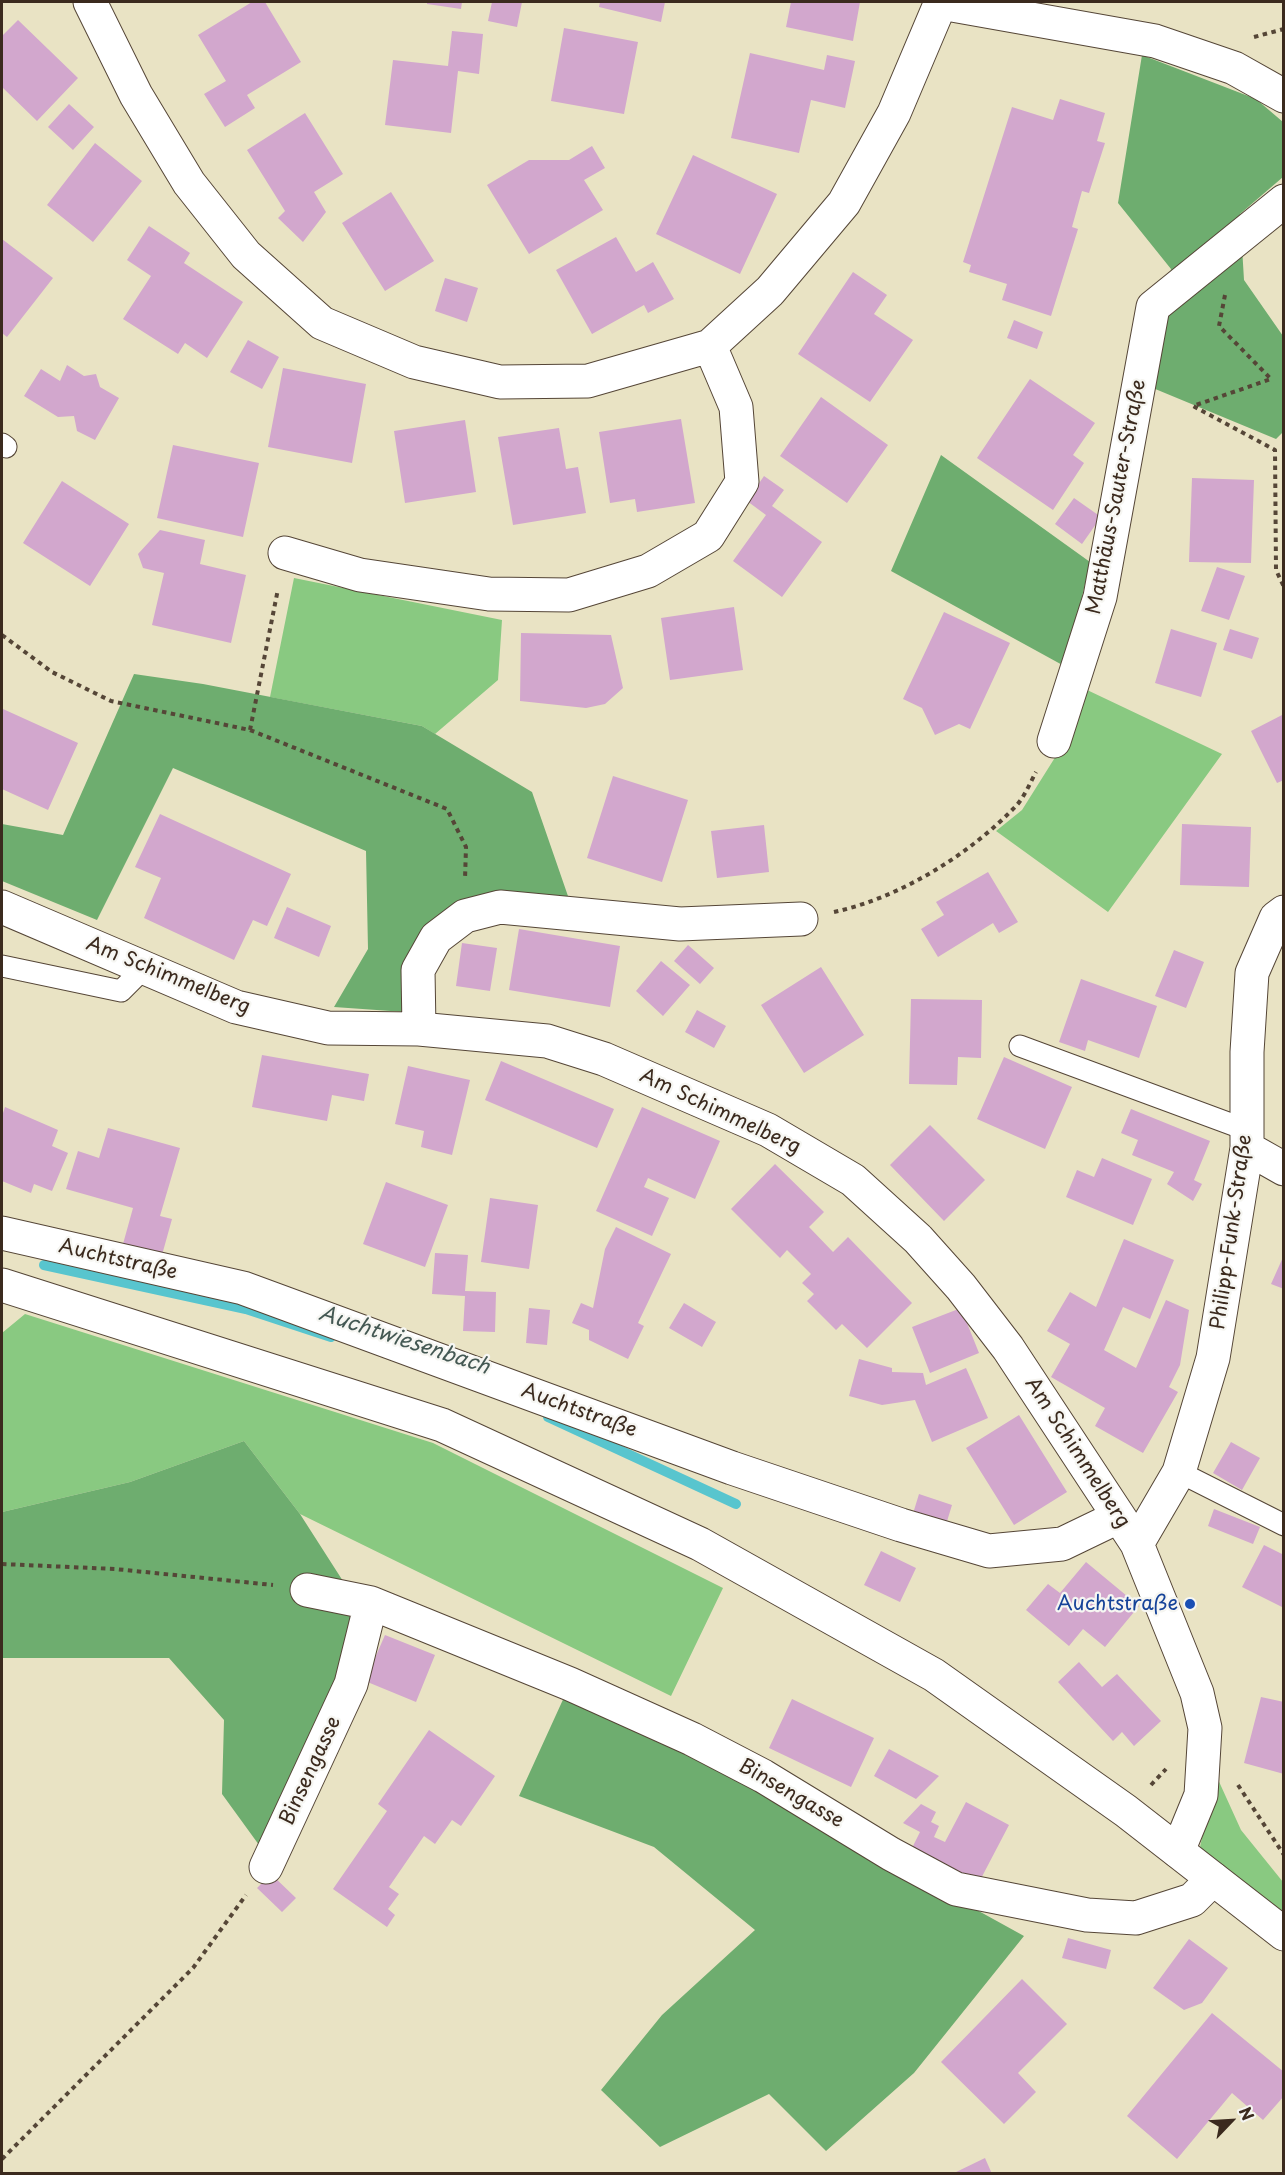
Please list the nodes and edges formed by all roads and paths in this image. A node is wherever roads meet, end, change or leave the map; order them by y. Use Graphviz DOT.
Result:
graph roads {
  1 [pos="90,2"];
  2 [pos="941,2"];
  3 [pos="1284,96"];
  4 [pos="1284,201"];
  5 [pos="1226,293"];
  6 [pos="710,346"];
  7 [pos="285,553"];
  8 [pos="1284,587"];
  9 [pos="2,635"];
  10 [pos="250,730"];
  11 [pos="1054,741"];
  12 [pos="2,907"];
  13 [pos="1284,912"];
  14 [pos="465,916"];
  15 [pos="801,920"];
  16 [pos="2,966"];
  17 [pos="144,968"];
  18 [pos="419,1029"];
  19 [pos="1020,1046"];
  20 [pos="1247,1139"];
  21 [pos="1284,1169"];
  22 [pos="2,1233"];
  23 [pos="2,1285"];
  24 [pos="1179,1472"];
  25 [pos="1118,1517"];
  26 [pos="1284,1525"];
  27 [pos="1137,1544"];
  28 [pos="2,1564"];
  29 [pos="307,1590"];
  30 [pos="371,1603"];
  31 [pos="1205,1728"];
  32 [pos="1232,1775"];
  33 [pos="1125,1811"];
  34 [pos="1178,1851"];
  35 [pos="1284,1855"];
  36 [pos="266,1867"];
  37 [pos="1213,1879"];
  38 [pos="1284,1934"];
  39 [pos="2,2159"];
  1 -- 6 [label="street"];
  2 -- 3 [label="street"];
  2 -- 6 [label="street"];
  4 -- 11 [label="street, Matthäus-Sauter-Straße"];
  5 -- 8 [label="path"];
  6 -- 7 [label="street"];
  7 -- 10 [label="path"];
  9 -- 10 [label="path"];
  10 -- 14 [label="path"];
  11 -- 15 [label="path"];
  12 -- 17 [label="street, Am Schimmelberg"];
  13 -- 20 [label="street, Philipp-Funk-Straße"];
  14 -- 15 [label="street"];
  14 -- 18 [label="street"];
  16 -- 17 [label="lane"];
  17 -- 18 [label="street, Am Schimmelberg"];
  18 -- 25 [label="street, Am Schimmelberg"];
  19 -- 20 [label="lane"];
  20 -- 21 [label="street"];
  20 -- 24 [label="street, Philipp-Funk-Straße"];
  22 -- 25 [label="street, Auchtstraße"];
  23 -- 33 [label="street"];
  24 -- 26 [label="lane"];
  24 -- 27 [label="street, Philipp-Funk-Straße"];
  25 -- 27 [label="street, Am Schimmelberg"];
  27 -- 31 [label="street, Am Schimmelberg"];
  28 -- 29 [label="path"];
  29 -- 30 [label="street, Binsengasse"];
  30 -- 36 [label="street, Binsengasse"];
  30 -- 37 [label="street, Binsengasse"];
  31 -- 33 [label="path"];
  31 -- 34 [label="street, Am Schimmelberg"];
  32 -- 35 [label="path"];
  33 -- 34 [label="street"];
  34 -- 37 [label="street"];
  36 -- 39 [label="path"];
  37 -- 38 [label="street"];
}
